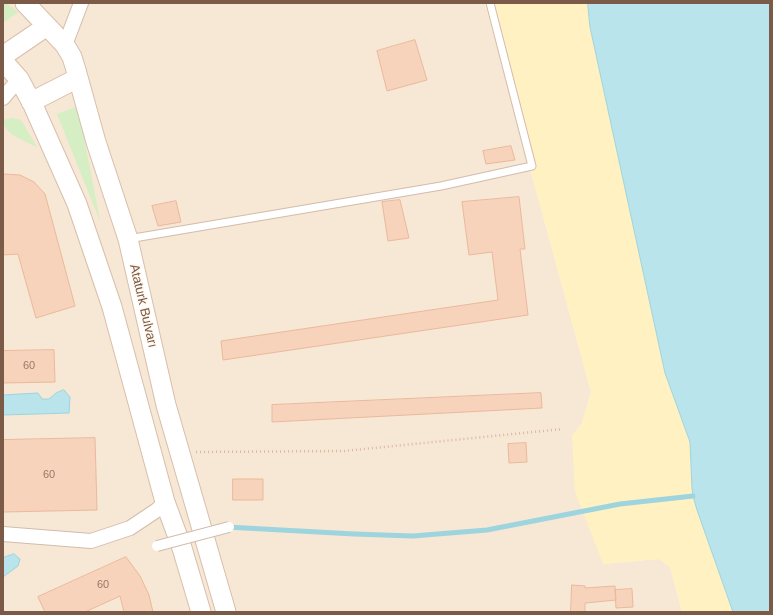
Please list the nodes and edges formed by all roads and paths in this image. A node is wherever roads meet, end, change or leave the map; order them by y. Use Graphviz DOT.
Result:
graph roads {
  1 [pos="26,3"];
  2 [pos="81,3"];
  3 [pos="490,3"];
  4 [pos="47,26"];
  5 [pos="66,45"];
  6 [pos="3,56"];
  7 [pos="3,61"];
  8 [pos="78,78"];
  9 [pos="19,79"];
  10 [pos="3,98"];
  11 [pos="31,102"];
  12 [pos="128,239"];
  13 [pos="563,429"];
  14 [pos="180,452"];
  15 [pos="165,502"];
  16 [pos="229,527"];
  17 [pos="3,534"];
  18 [pos="157,546"];
  19 [pos="201,612"];
  20 [pos="226,612"];
  1 -- 4 [label="main road"];
  2 -- 5 [label="street"];
  3 -- 12 [label="lane"];
  4 -- 5 [label="main road"];
  4 -- 6 [label="main road"];
  5 -- 8 [label="main road, Ataturk Bulvarı"];
  7 -- 9 [label="main road"];
  8 -- 11 [label="main road"];
  8 -- 12 [label="main road, Ataturk Bulvarı"];
  9 -- 10 [label="street"];
  9 -- 11 [label="main road"];
  11 -- 15 [label="main road"];
  12 -- 14 [label="main road, Ataturk Bulvarı"];
  13 -- 14 [label="path"];
  14 -- 20 [label="main road, Ataturk Bulvarı"];
  15 -- 17 [label="street"];
  15 -- 19 [label="main road"];
  16 -- 18 [label="street, bridge"];
}
